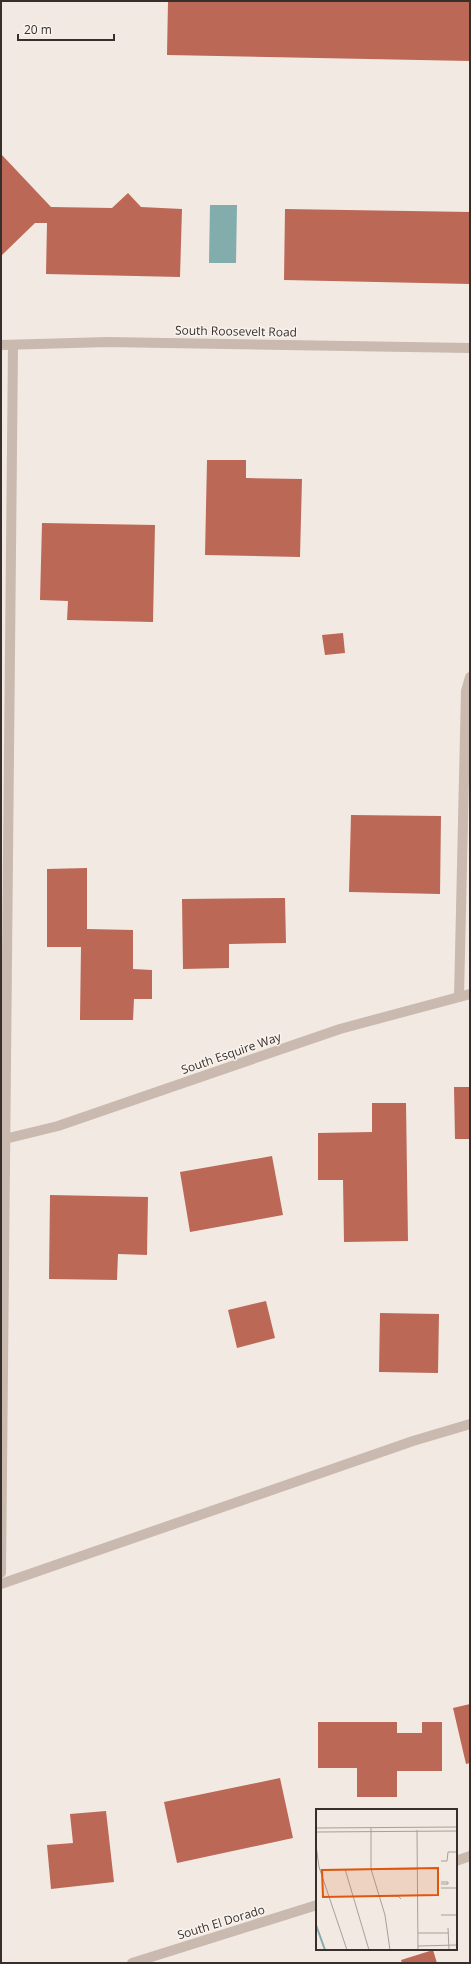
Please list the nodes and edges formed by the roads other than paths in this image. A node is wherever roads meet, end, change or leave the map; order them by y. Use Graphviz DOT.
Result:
graph roads {
  1 [pos="1,345"];
  2 [pos="14,345"];
  3 [pos="470,348"];
  4 [pos="470,677"];
  5 [pos="470,994"];
  6 [pos="459,997"];
  7 [pos="4,1140"];
  8 [pos="470,1424"];
  9 [pos="1,1573"];
  10 [pos="1,1584"];
  11 [pos="470,1856"];
  12 [pos="457,1861"];
  13 [pos="316,1905"];
  14 [pos="132,1963"];
  1 -- 2 [label="street, South Roosevelt Road"];
  2 -- 3 [label="street, South Roosevelt Road"];
  2 -- 7 [label="street"];
  4 -- 6 [label="street"];
  5 -- 6 [label="street, South Esquire Way"];
  6 -- 7 [label="street, South Esquire Way"];
  7 -- 9 [label="street"];
  8 -- 10 [label="street"];
  11 -- 12 [label="street"];
  13 -- 14 [label="street, South El Dorado"];
}
